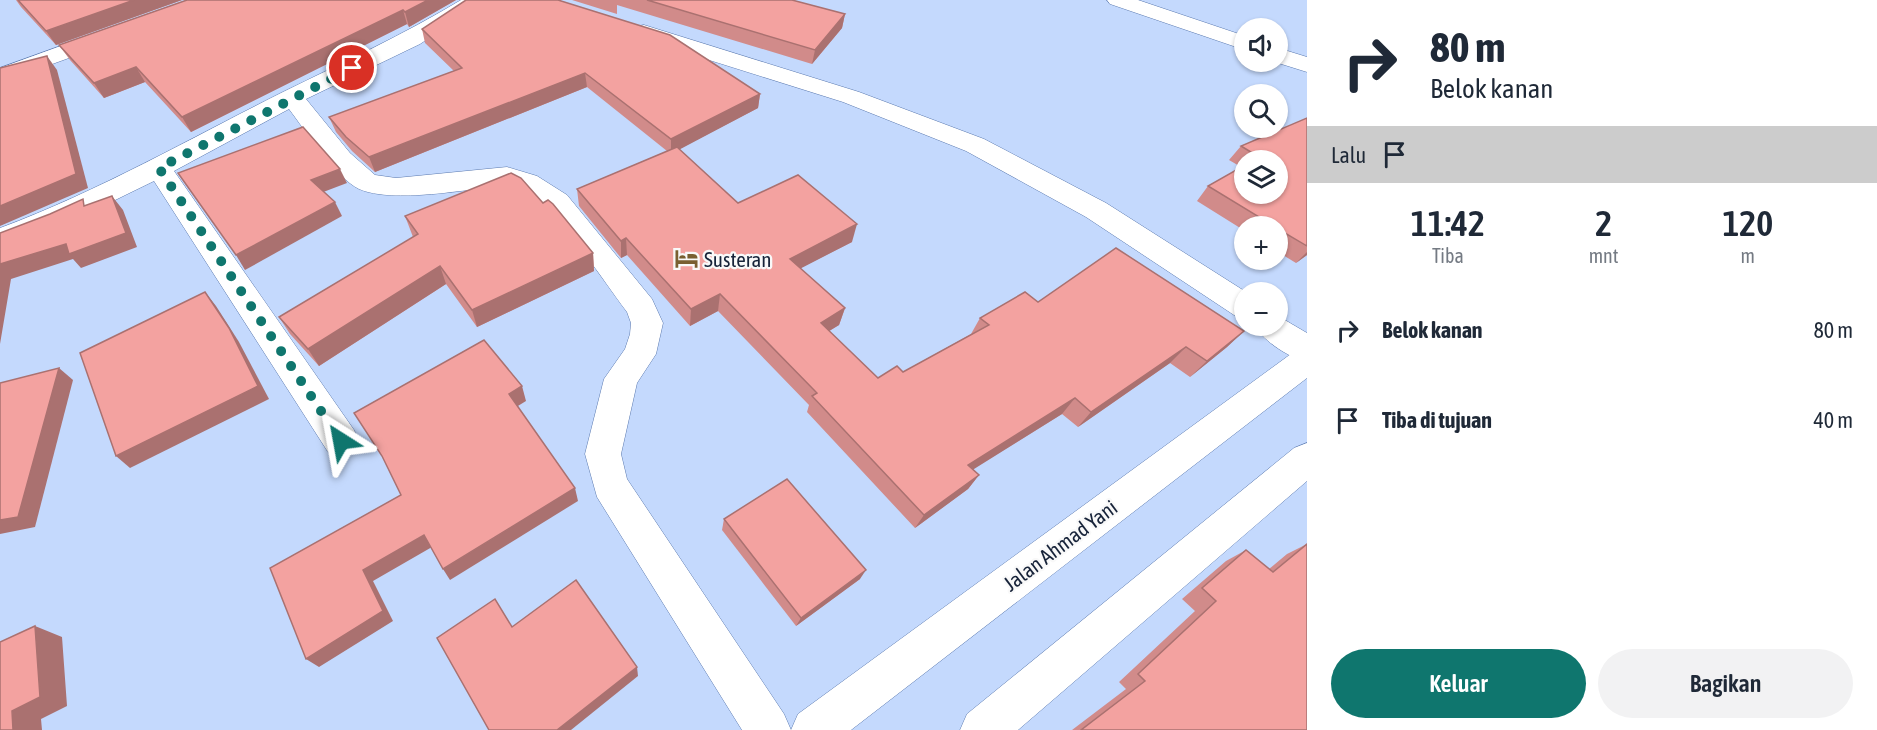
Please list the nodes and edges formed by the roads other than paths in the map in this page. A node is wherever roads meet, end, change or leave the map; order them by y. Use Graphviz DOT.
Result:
graph roads {
  1 [pos="476,0"];
  2 [pos="1117,0"];
  3 [pos="621,25"];
  4 [pos="121,32"];
  5 [pos="1234,39"];
  6 [pos="1288,58"];
  7 [pos="1307,65"];
  8 [pos="0,76"];
  9 [pos="292,97"];
  10 [pos="159,168"];
  11 [pos="0,239"];
  12 [pos="1234,300"];
  13 [pos="1287,336"];
  14 [pos="1307,350"];
  15 [pos="1307,360"];
  16 [pos="341,441"];
  17 [pos="1307,459"];
  18 [pos="768,730"];
  19 [pos="814,730"];
  20 [pos="983,730"];
  1 -- 9 [label="main road"];
  2 -- 5 [label="main road"];
  3 -- 12 [label="main road"];
  4 -- 8 [label="main road"];
  6 -- 7 [label="main road"];
  9 -- 10 [label="main road"];
  9 -- 18 [label="main road"];
  10 -- 11 [label="main road"];
  10 -- 16 [label="main road"];
  13 -- 14 [label="main road"];
  15 -- 19 [label="main road, Jalan Ahmad Yani"];
  17 -- 20 [label="main road"];
}
